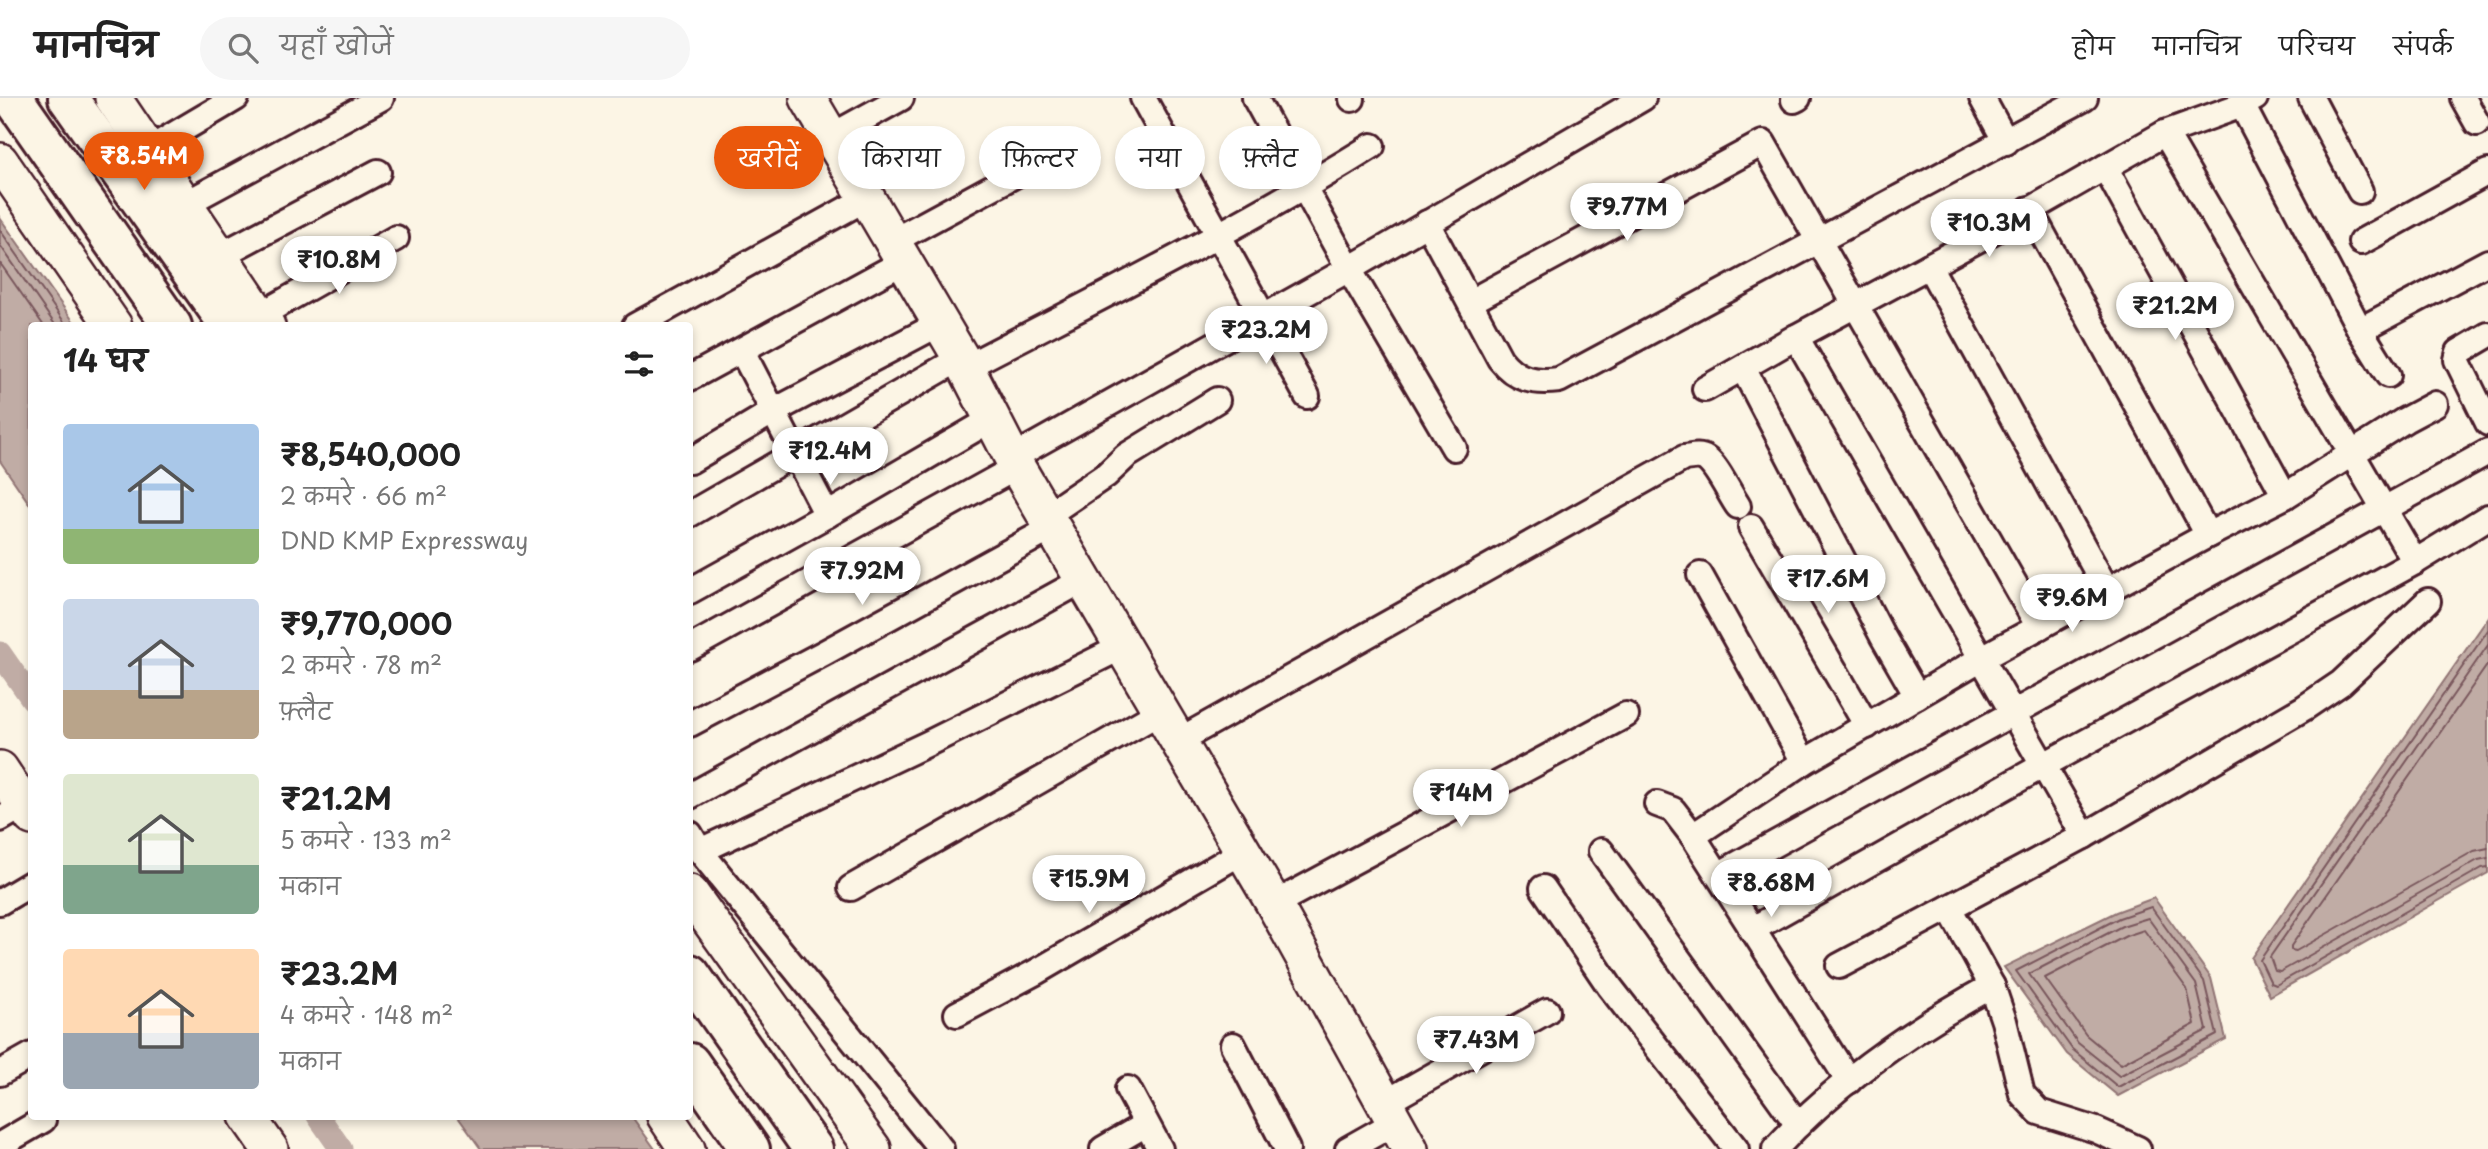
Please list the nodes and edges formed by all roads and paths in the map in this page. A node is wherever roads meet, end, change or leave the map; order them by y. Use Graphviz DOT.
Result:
graph roads {
  1 [pos="13,98"];
  2 [pos="68,98"];
  3 [pos="113,98"];
  4 [pos="236,98"];
  5 [pos="381,98"];
  6 [pos="808,98"];
  7 [pos="901,98"];
  8 [pos="1143,98"];
  9 [pos="1255,98"];
  10 [pos="1643,98"];
  11 [pos="1982,98"];
  12 [pos="2085,98"];
  13 [pos="2311,98"];
  14 [pos="2463,98"];
  15 [pos="2249,102"];
  16 [pos="2477,123"];
  17 [pos="1270,126"];
  18 [pos="2165,133"];
  19 [pos="830,137"];
  20 [pos="2006,142"];
  21 [pos="1372,146"];
  22 [pos="148,149"];
  23 [pos="0,161"];
  24 [pos="2105,167"];
  25 [pos="378,172"];
  26 [pos="2488,172"];
  27 [pos="1322,177"];
  28 [pos="997,189"];
  29 [pos="1302,189"];
  30 [pos="1305,189"];
  31 [pos="2360,191"];
  32 [pos="867,198"];
  33 [pos="185,204"];
  34 [pos="2029,209"];
  35 [pos="1427,223"];
  36 [pos="1218,236"];
  37 [pos="396,238"];
  38 [pos="1818,242"];
  39 [pos="2361,242"];
  40 [pos="899,251"];
  41 [pos="220,255"];
  42 [pos="2488,262"];
  43 [pos="1929,266"];
  44 [pos="1349,269"];
  45 [pos="1469,302"];
  46 [pos="1855,305"];
  47 [pos="1265,315"];
  48 [pos="111,322"];
  49 [pos="169,322"];
  50 [pos="252,322"];
  51 [pos="642,322"];
  52 [pos="941,323"];
  53 [pos="2360,330"];
  54 [pos="2488,335"];
  55 [pos="1796,337"];
  56 [pos="742,351"];
  57 [pos="963,363"];
  58 [pos="1743,368"];
  59 [pos="2388,375"];
  60 [pos="693,377"];
  61 [pos="1705,389"];
  62 [pos="1307,396"];
  63 [pos="1217,400"];
  64 [pos="2435,404"];
  65 [pos="774,411"];
  66 [pos="992,419"];
  67 [pos="2488,423"];
  68 [pos="1454,448"];
  69 [pos="2353,452"];
  70 [pos="2488,452"];
  71 [pos="794,453"];
  72 [pos="693,459"];
  73 [pos="1014,463"];
  74 [pos="2285,496"];
  75 [pos="2383,508"];
  76 [pos="693,512"];
  77 [pos="827,515"];
  78 [pos="2488,517"];
  79 [pos="1050,521"];
  80 [pos="2208,535"];
  81 [pos="2415,562"];
  82 [pos="1700,575"];
  83 [pos="1083,580"];
  84 [pos="693,589"];
  85 [pos="2107,590"];
  86 [pos="2428,601"];
  87 [pos="2039,627"];
  88 [pos="693,646"];
  89 [pos="1122,647"];
  90 [pos="1982,658"];
  91 [pos="1917,696"];
  92 [pos="2013,711"];
  93 [pos="1626,715"];
  94 [pos="693,722"];
  95 [pos="1169,726"];
  96 [pos="1867,726"];
  97 [pos="1804,762"];
  98 [pos="2044,765"];
  99 [pos="0,769"];
  100 [pos="693,794"];
  101 [pos="1657,804"];
  102 [pos="18,814"];
  103 [pos="1693,836"];
  104 [pos="2084,836"];
  105 [pos="695,843"];
  106 [pos="1601,851"];
  107 [pos="1241,852"];
  108 [pos="1718,875"];
  109 [pos="28,885"];
  110 [pos="851,888"];
  111 [pos="1543,888"];
  112 [pos="693,897"];
  113 [pos="0,902"];
  114 [pos="1274,904"];
  115 [pos="1949,908"];
  116 [pos="1751,930"];
  117 [pos="1839,966"];
  118 [pos="693,978"];
  119 [pos="1992,986"];
  120 [pos="1547,1011"];
  121 [pos="957,1014"];
  122 [pos="1233,1045"];
  123 [pos="28,1057"];
  124 [pos="693,1067"];
  125 [pos="0,1073"];
  126 [pos="1849,1081"];
  127 [pos="1128,1089"];
  128 [pos="43,1120"];
  129 [pos="250,1120"];
  130 [pos="668,1120"];
  131 [pos="1146,1124"];
  132 [pos="1396,1125"];
  133 [pos="1798,1125"];
  134 [pos="0,1145"];
  135 [pos="270,1149"];
  136 [pos="687,1149"];
  137 [pos="750,1149"];
  138 [pos="813,1149"];
  139 [pos="873,1149"];
  140 [pos="941,1149"];
  141 [pos="1103,1149"];
  142 [pos="1160,1149"];
  143 [pos="1287,1149"];
  144 [pos="1348,1149"];
  145 [pos="1736,1149"];
  146 [pos="1775,1149"];
  147 [pos="2138,1149"];
  1 -- 49 [label="highway"];
  2 -- 50 [label="highway"];
  3 -- 22 [label="street"];
  4 -- 22 [label="street"];
  5 -- 33 [label="street"];
  6 -- 19 [label="street"];
  7 -- 19 [label="street"];
  8 -- 36 [label="street"];
  9 -- 17 [label="street"];
  10 -- 35 [label="street"];
  11 -- 20 [label="street"];
  12 -- 20 [label="street"];
  13 -- 31 [label="street"];
  14 -- 16 [label="street"];
  15 -- 18 [label="street"];
  15 -- 53 [label="street"];
  18 -- 24 [label="street"];
  18 -- 69 [label="street"];
  19 -- 32 [label="street"];
  20 -- 38 [label="street"];
  21 -- 27 [label="street"];
  22 -- 33 [label="street"];
  23 -- 48 [label="street"];
  24 -- 34 [label="street"];
  24 -- 74 [label="street"];
  25 -- 41 [label="street"];
  26 -- 39 [label="street"];
  28 -- 40 [label="street"];
  29 -- 36 [label="street"];
  30 -- 44 [label="street"];
  32 -- 40 [label="street"];
  32 -- 51 [label="street"];
  33 -- 41 [label="street"];
  34 -- 43 [label="street"];
  34 -- 80 [label="street"];
  35 -- 44 [label="street"];
  35 -- 45 [label="street"];
  36 -- 47 [label="street"];
  36 -- 57 [label="street"];
  37 -- 50 [label="street"];
  38 -- 45 [label="street"];
  38 -- 45 [label="street"];
  38 -- 46 [label="street"];
  40 -- 52 [label="street"];
  40 -- 56 [label="street"];
  41 -- 50 [label="street"];
  42 -- 53 [label="street"];
  43 -- 46 [label="street"];
  43 -- 85 [label="street"];
  44 -- 47 [label="street"];
  44 -- 68 [label="street"];
  46 -- 55 [label="street"];
  46 -- 87 [label="street"];
  47 -- 62 [label="street"];
  47 -- 73 [label="street"];
  52 -- 57 [label="street"];
  52 -- 65 [label="street"];
  53 -- 59 [label="street"];
  54 -- 67 [label="street"];
  55 -- 58 [label="street"];
  55 -- 90 [label="street"];
  56 -- 60 [label="street"];
  56 -- 65 [label="street"];
  57 -- 66 [label="street"];
  57 -- 71 [label="street"];
  58 -- 61 [label="street"];
  58 -- 91 [label="street"];
  63 -- 79 [label="street"];
  64 -- 69 [label="street"];
  65 -- 71 [label="street"];
  65 -- 72 [label="street"];
  66 -- 73 [label="street"];
  66 -- 77 [label="street"];
  69 -- 74 [label="street"];
  69 -- 75 [label="street"];
  70 -- 75 [label="street"];
  71 -- 76 [label="street"];
  71 -- 77 [label="street"];
  73 -- 79 [label="street"];
  73 -- 88 [label="street"];
  74 -- 80 [label="street"];
  75 -- 81 [label="street"];
  75 -- 92 [label="street"];
  77 -- 84 [label="street"];
  78 -- 81 [label="street"];
  79 -- 83 [label="street"];
  79 -- 94 [label="street"];
  80 -- 85 [label="street"];
  81 -- 98 [label="street"];
  82 -- 97 [label="street"];
  83 -- 89 [label="street"];
  83 -- 100 [label="street"];
  85 -- 87 [label="street"];
  86 -- 104 [label="street"];
  87 -- 90 [label="street"];
  89 -- 95 [label="street"];
  89 -- 105 [label="street"];
  90 -- 91 [label="street"];
  90 -- 92 [label="street"];
  91 -- 96 [label="street"];
  92 -- 98 [label="street"];
  92 -- 108 [label="street"];
  93 -- 114 [label="street"];
  95 -- 96 [label="street"];
  95 -- 107 [label="street"];
  95 -- 110 [label="street"];
  96 -- 97 [label="street"];
  97 -- 103 [label="street"];
  98 -- 104 [label="street"];
  98 -- 116 [label="street"];
  99 -- 102 [label="street"];
  101 -- 103 [label="street"];
  103 -- 108 [label="street"];
  104 -- 115 [label="street"];
  105 -- 140 [label="street"];
  106 -- 133 [label="street"];
  107 -- 114 [label="street"];
  107 -- 121 [label="street"];
  108 -- 116 [label="street"];
  109 -- 113 [label="street"];
  111 -- 145 [label="street"];
  112 -- 139 [label="street"];
  114 -- 132 [label="street"];
  115 -- 117 [label="street"];
  115 -- 119 [label="street"];
  116 -- 126 [label="street"];
  118 -- 138 [label="highway"];
  119 -- 126 [label="street"];
  119 -- 147 [label="street"];
  120 -- 132 [label="street"];
  122 -- 143 [label="street"];
  123 -- 125 [label="street"];
  124 -- 137 [label="highway"];
  126 -- 133 [label="street"];
  127 -- 131 [label="street"];
  128 -- 134 [label="street"];
  129 -- 135 [label="street"];
  130 -- 136 [label="street"];
  131 -- 141 [label="street"];
  131 -- 142 [label="street"];
  132 -- 144 [label="street"];
  133 -- 146 [label="street"];
}
